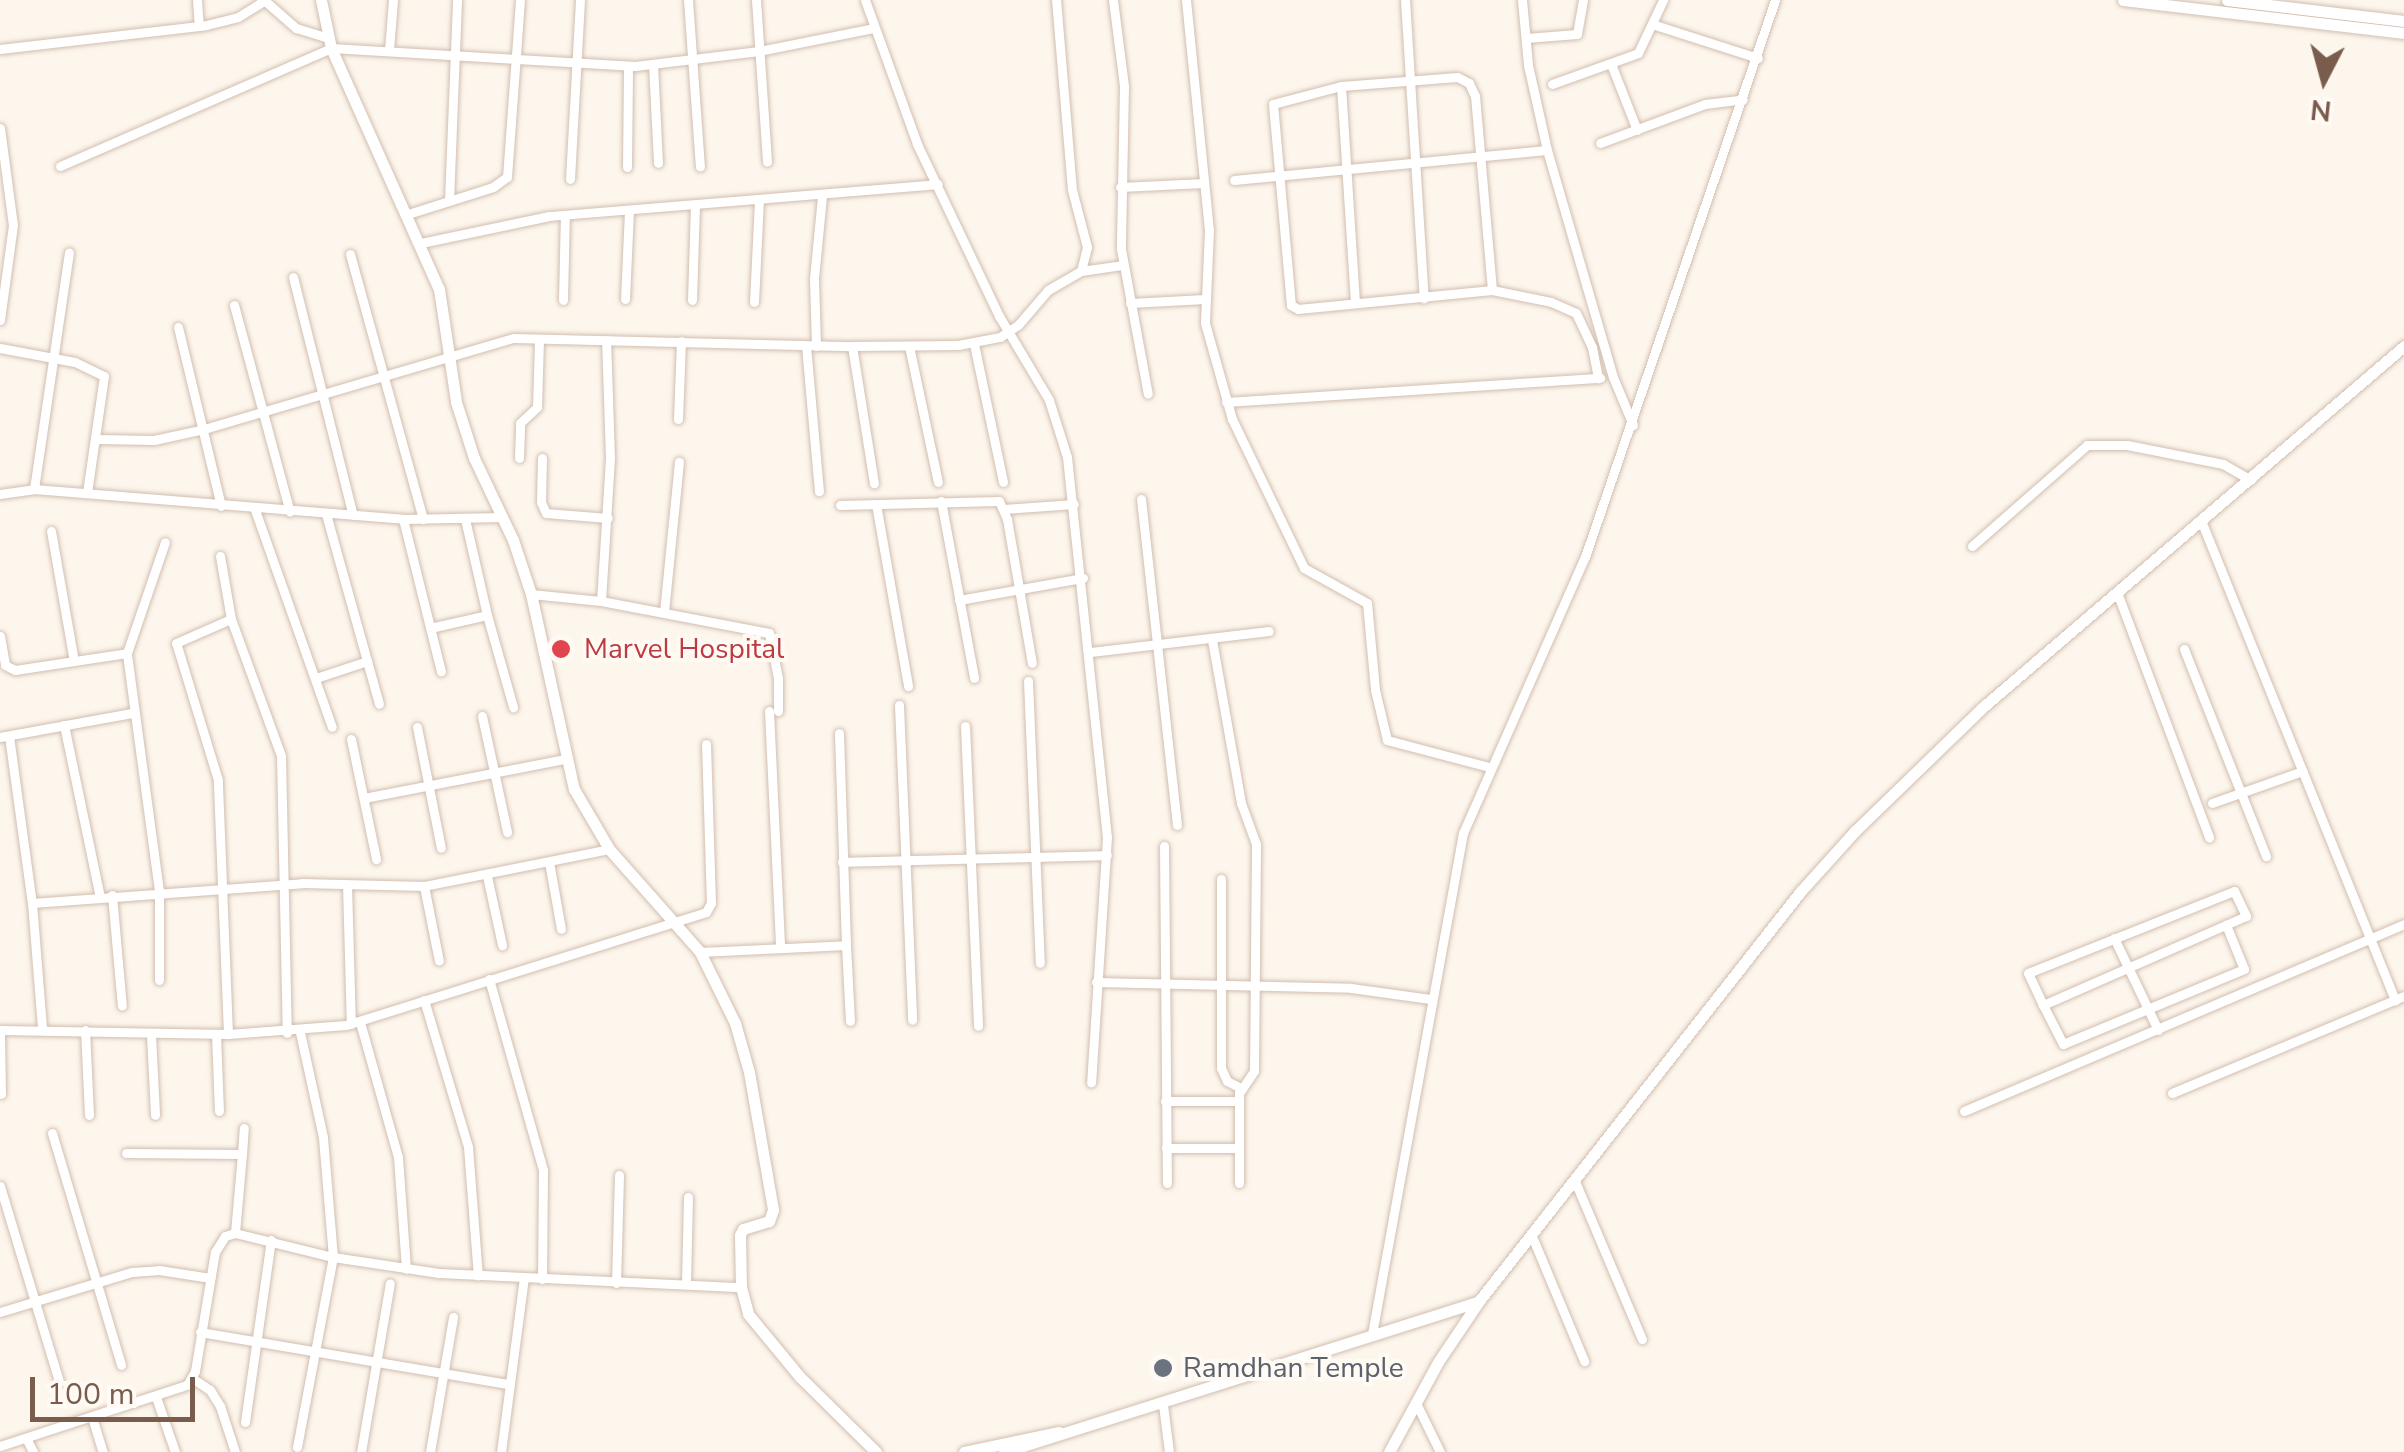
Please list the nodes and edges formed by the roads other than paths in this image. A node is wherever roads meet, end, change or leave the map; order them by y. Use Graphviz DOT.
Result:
graph roads {
  1 [pos="197,0"];
  2 [pos="264,0"];
  3 [pos="321,0"];
  4 [pos="393,0"];
  5 [pos="457,0"];
  6 [pos="520,0"];
  7 [pos="580,0"];
  8 [pos="688,0"];
  9 [pos="756,0"];
  10 [pos="865,0"];
  11 [pos="1056,0"];
  12 [pos="1114,0"];
  13 [pos="1186,0"];
  14 [pos="1405,0"];
  15 [pos="1522,0"];
  16 [pos="1583,0"];
  17 [pos="1663,0"];
  18 [pos="1775,0"];
  19 [pos="2122,0"];
  20 [pos="2227,0"];
  21 [pos="2404,20"];
  22 [pos="1655,24"];
  23 [pos="198,26"];
  24 [pos="874,28"];
  25 [pos="2404,33"];
  26 [pos="1526,38"];
  27 [pos="330,42"];
  28 [pos="0,49"];
  29 [pos="389,50"];
  30 [pos="759,51"];
  31 [pos="455,56"];
  32 [pos="693,58"];
  33 [pos="1758,58"];
  34 [pos="517,60"];
  35 [pos="577,62"];
  36 [pos="653,64"];
  37 [pos="1611,64"];
  38 [pos="628,66"];
  39 [pos="1411,78"];
  40 [pos="1552,84"];
  41 [pos="1342,86"];
  42 [pos="1743,99"];
  43 [pos="0,128"];
  44 [pos="1636,130"];
  45 [pos="1600,143"];
  46 [pos="1547,150"];
  47 [pos="1480,158"];
  48 [pos="767,162"];
  49 [pos="658,163"];
  50 [pos="1416,164"];
  51 [pos="60,166"];
  52 [pos="700,167"];
  53 [pos="627,168"];
  54 [pos="1348,171"];
  55 [pos="1280,178"];
  56 [pos="570,179"];
  57 [pos="1234,180"];
  58 [pos="1204,183"];
  59 [pos="938,184"];
  60 [pos="1120,187"];
  61 [pos="822,196"];
  62 [pos="450,200"];
  63 [pos="759,201"];
  64 [pos="695,205"];
  65 [pos="629,210"];
  66 [pos="408,214"];
  67 [pos="565,215"];
  68 [pos="421,243"];
  69 [pos="70,253"];
  70 [pos="350,254"];
  71 [pos="1122,265"];
  72 [pos="1081,271"];
  73 [pos="293,276"];
  74 [pos="1492,290"];
  75 [pos="1204,298"];
  76 [pos="1424,298"];
  77 [pos="626,299"];
  78 [pos="563,300"];
  79 [pos="692,300"];
  80 [pos="754,302"];
  81 [pos="1355,302"];
  82 [pos="1130,303"];
  83 [pos="234,304"];
  84 [pos="0,320"];
  85 [pos="178,327"];
  86 [pos="1008,332"];
  87 [pos="539,338"];
  88 [pos="606,340"];
  89 [pos="682,342"];
  90 [pos="974,344"];
  91 [pos="811,346"];
  92 [pos="852,346"];
  93 [pos="909,346"];
  94 [pos="2404,346"];
  95 [pos="0,348"];
  96 [pos="450,356"];
  97 [pos="56,358"];
  98 [pos="1613,377"];
  99 [pos="386,378"];
  100 [pos="1598,378"];
  101 [pos="1148,394"];
  102 [pos="324,396"];
  103 [pos="1226,402"];
  104 [pos="263,411"];
  105 [pos="678,418"];
  106 [pos="1633,425"];
  107 [pos="204,428"];
  108 [pos="96,440"];
  109 [pos="519,458"];
  110 [pos="542,458"];
  111 [pos="679,462"];
  112 [pos="2251,480"];
  113 [pos="938,482"];
  114 [pos="1003,482"];
  115 [pos="874,483"];
  116 [pos="34,488"];
  117 [pos="820,491"];
  118 [pos="87,492"];
  119 [pos="0,494"];
  120 [pos="1141,499"];
  121 [pos="941,501"];
  122 [pos="876,504"];
  123 [pos="1074,504"];
  124 [pos="840,505"];
  125 [pos="222,506"];
  126 [pos="1004,509"];
  127 [pos="254,510"];
  128 [pos="290,512"];
  129 [pos="326,514"];
  130 [pos="353,514"];
  131 [pos="503,516"];
  132 [pos="608,518"];
  133 [pos="403,519"];
  134 [pos="422,519"];
  135 [pos="465,519"];
  136 [pos="2202,522"];
  137 [pos="51,531"];
  138 [pos="165,542"];
  139 [pos="1972,546"];
  140 [pos="220,556"];
  141 [pos="1082,578"];
  142 [pos="1018,589"];
  143 [pos="532,594"];
  144 [pos="2118,595"];
  145 [pos="959,600"];
  146 [pos="602,601"];
  147 [pos="664,612"];
  148 [pos="487,615"];
  149 [pos="232,620"];
  150 [pos="430,628"];
  151 [pos="1269,632"];
  152 [pos="0,636"];
  153 [pos="1212,640"];
  154 [pos="1156,647"];
  155 [pos="2184,649"];
  156 [pos="1090,652"];
  157 [pos="126,653"];
  158 [pos="74,661"];
  159 [pos="367,661"];
  160 [pos="1032,663"];
  161 [pos="441,671"];
  162 [pos="316,678"];
  163 [pos="974,678"];
  164 [pos="1028,681"];
  165 [pos="908,686"];
  166 [pos="379,704"];
  167 [pos="899,706"];
  168 [pos="513,707"];
  169 [pos="132,713"];
  170 [pos="482,716"];
  171 [pos="64,725"];
  172 [pos="965,726"];
  173 [pos="332,727"];
  174 [pos="417,727"];
  175 [pos="838,733"];
  176 [pos="4,736"];
  177 [pos="351,739"];
  178 [pos="706,744"];
  179 [pos="565,759"];
  180 [pos="1489,767"];
  181 [pos="494,772"];
  182 [pos="2302,772"];
  183 [pos="428,786"];
  184 [pos="2241,793"];
  185 [pos="364,798"];
  186 [pos="2212,803"];
  187 [pos="1177,826"];
  188 [pos="507,832"];
  189 [pos="2209,837"];
  190 [pos="1164,846"];
  191 [pos="441,848"];
  192 [pos="610,849"];
  193 [pos="1034,854"];
  194 [pos="1107,855"];
  195 [pos="970,856"];
  196 [pos="2266,856"];
  197 [pos="376,858"];
  198 [pos="905,860"];
  199 [pos="549,862"];
  200 [pos="842,862"];
  201 [pos="487,876"];
  202 [pos="1221,879"];
  203 [pos="281,884"];
  204 [pos="347,885"];
  205 [pos="424,886"];
  206 [pos="220,887"];
  207 [pos="159,891"];
  208 [pos="112,896"];
  209 [pos="100,897"];
  210 [pos="32,903"];
  211 [pos="677,922"];
  212 [pos="2404,924"];
  213 [pos="2226,925"];
  214 [pos="561,929"];
  215 [pos="2114,938"];
  216 [pos="2368,938"];
  217 [pos="846,945"];
  218 [pos="502,946"];
  219 [pos="780,948"];
  220 [pos="700,952"];
  221 [pos="439,961"];
  222 [pos="1040,962"];
  223 [pos="2128,967"];
  224 [pos="489,979"];
  225 [pos="159,980"];
  226 [pos="1096,982"];
  227 [pos="1162,984"];
  228 [pos="1220,985"];
  229 [pos="1256,985"];
  230 [pos="2399,998"];
  231 [pos="424,1000"];
  232 [pos="1430,1000"];
  233 [pos="2043,1005"];
  234 [pos="122,1006"];
  235 [pos="2148,1007"];
  236 [pos="912,1020"];
  237 [pos="850,1021"];
  238 [pos="356,1023"];
  239 [pos="978,1026"];
  240 [pos="42,1028"];
  241 [pos="86,1030"];
  242 [pos="2158,1030"];
  243 [pos="0,1032"];
  244 [pos="300,1032"];
  245 [pos="287,1033"];
  246 [pos="222,1034"];
  247 [pos="151,1035"];
  248 [pos="1091,1082"];
  249 [pos="1242,1088"];
  250 [pos="2172,1093"];
  251 [pos="2,1094"];
  252 [pos="1165,1101"];
  253 [pos="1238,1102"];
  254 [pos="1964,1110"];
  255 [pos="218,1111"];
  256 [pos="89,1115"];
  257 [pos="155,1115"];
  258 [pos="244,1128"];
  259 [pos="52,1133"];
  260 [pos="1166,1148"];
  261 [pos="1238,1148"];
  262 [pos="126,1152"];
  263 [pos="242,1154"];
  264 [pos="619,1176"];
  265 [pos="1574,1179"];
  266 [pos="1168,1183"];
  267 [pos="1239,1183"];
  268 [pos="0,1186"];
  269 [pos="688,1197"];
  270 [pos="236,1232"];
  271 [pos="1531,1234"];
  272 [pos="271,1240"];
  273 [pos="333,1257"];
  274 [pos="406,1269"];
  275 [pos="478,1276"];
  276 [pos="210,1278"];
  277 [pos="524,1278"];
  278 [pos="542,1280"];
  279 [pos="95,1282"];
  280 [pos="390,1283"];
  281 [pos="616,1283"];
  282 [pos="686,1284"];
  283 [pos="741,1287"];
  284 [pos="1479,1300"];
  285 [pos="35,1301"];
  286 [pos="0,1312"];
  287 [pos="453,1317"];
  288 [pos="200,1332"];
  289 [pos="1372,1334"];
  290 [pos="1642,1338"];
  291 [pos="256,1342"];
  292 [pos="312,1352"];
  293 [pos="1584,1361"];
  294 [pos="376,1363"];
  295 [pos="121,1365"];
  296 [pos="442,1375"];
  297 [pos="192,1378"];
  298 [pos="59,1382"];
  299 [pos="508,1384"];
  300 [pos="156,1397"];
  301 [pos="1416,1403"];
  302 [pos="1163,1405"];
  303 [pos="92,1417"];
  304 [pos="245,1422"];
  305 [pos="1064,1433"];
  306 [pos="26,1438"];
  307 [pos="0,1446"];
  308 [pos="297,1447"];
  309 [pos="32,1452"];
  310 [pos="103,1452"];
  311 [pos="175,1452"];
  312 [pos="234,1452"];
  313 [pos="360,1452"];
  314 [pos="430,1452"];
  315 [pos="502,1452"];
  316 [pos="876,1452"];
  317 [pos="964,1452"];
  318 [pos="1004,1452"];
  319 [pos="1168,1452"];
  320 [pos="1390,1452"];
  321 [pos="1440,1452"];
  1 -- 23 [label="street"];
  2 -- 23 [label="street"];
  2 -- 27 [label="street"];
  3 -- 27 [label="street"];
  4 -- 29 [label="street"];
  5 -- 31 [label="street"];
  6 -- 34 [label="street"];
  7 -- 35 [label="street"];
  8 -- 32 [label="street"];
  9 -- 30 [label="street"];
  10 -- 24 [label="street"];
  11 -- 72 [label="street"];
  12 -- 60 [label="street"];
  13 -- 58 [label="street"];
  14 -- 39 [label="street"];
  15 -- 26 [label="street"];
  16 -- 26 [label="street"];
  17 -- 22 [label="street"];
  18 -- 33 [label="street"];
  19 -- 25 [label="street"];
  20 -- 21 [label="street"];
  22 -- 33 [label="street"];
  22 -- 37 [label="street"];
  23 -- 28 [label="street"];
  24 -- 30 [label="street"];
  24 -- 59 [label="street"];
  26 -- 46 [label="street"];
  27 -- 29 [label="street"];
  27 -- 51 [label="street"];
  27 -- 66 [label="street"];
  29 -- 31 [label="street"];
  30 -- 32 [label="street"];
  30 -- 48 [label="street"];
  31 -- 34 [label="street"];
  31 -- 62 [label="street"];
  32 -- 36 [label="street"];
  32 -- 52 [label="street"];
  33 -- 42 [label="street"];
  34 -- 35 [label="street"];
  34 -- 62 [label="street"];
  35 -- 38 [label="street"];
  35 -- 56 [label="street"];
  36 -- 38 [label="street"];
  36 -- 49 [label="street"];
  37 -- 40 [label="street"];
  37 -- 44 [label="street"];
  38 -- 53 [label="street"];
  39 -- 41 [label="street"];
  39 -- 47 [label="street"];
  39 -- 50 [label="street"];
  41 -- 54 [label="street"];
  41 -- 55 [label="street"];
  42 -- 44 [label="street"];
  42 -- 106 [label="street"];
  43 -- 84 [label="street"];
  44 -- 45 [label="street"];
  46 -- 47 [label="street"];
  46 -- 98 [label="street"];
  47 -- 50 [label="street"];
  47 -- 74 [label="street"];
  50 -- 54 [label="street"];
  50 -- 76 [label="street"];
  54 -- 55 [label="street"];
  54 -- 81 [label="street"];
  55 -- 57 [label="street"];
  55 -- 81 [label="street"];
  58 -- 60 [label="street"];
  58 -- 75 [label="street"];
  59 -- 61 [label="street"];
  59 -- 86 [label="street"];
  60 -- 71 [label="street"];
  61 -- 63 [label="street"];
  61 -- 91 [label="street"];
  62 -- 66 [label="street"];
  63 -- 64 [label="street"];
  63 -- 80 [label="street"];
  64 -- 65 [label="street"];
  64 -- 79 [label="street"];
  65 -- 67 [label="street"];
  65 -- 77 [label="street"];
  66 -- 68 [label="street"];
  67 -- 68 [label="street"];
  67 -- 78 [label="street"];
  68 -- 96 [label="street"];
  69 -- 97 [label="street"];
  70 -- 99 [label="street"];
  71 -- 72 [label="street"];
  71 -- 82 [label="street"];
  72 -- 86 [label="street"];
  73 -- 102 [label="street"];
  74 -- 76 [label="street"];
  74 -- 100 [label="street"];
  75 -- 82 [label="street"];
  75 -- 103 [label="street"];
  76 -- 81 [label="street"];
  82 -- 101 [label="street"];
  83 -- 104 [label="street"];
  85 -- 107 [label="street"];
  86 -- 90 [label="street"];
  86 -- 123 [label="street"];
  87 -- 88 [label="street"];
  87 -- 96 [label="street"];
  87 -- 109 [label="street"];
  88 -- 89 [label="street"];
  88 -- 132 [label="street"];
  89 -- 91 [label="street"];
  89 -- 105 [label="street"];
  90 -- 93 [label="street"];
  90 -- 114 [label="street"];
  91 -- 92 [label="street"];
  91 -- 117 [label="street"];
  92 -- 93 [label="street"];
  92 -- 115 [label="street"];
  93 -- 113 [label="street"];
  94 -- 112 [label="street"];
  95 -- 97 [label="street"];
  96 -- 99 [label="street"];
  96 -- 131 [label="street"];
  97 -- 108 [label="street"];
  97 -- 116 [label="street"];
  98 -- 100 [label="street"];
  98 -- 106 [label="street"];
  99 -- 102 [label="street"];
  99 -- 134 [label="street"];
  100 -- 103 [label="street"];
  102 -- 104 [label="street"];
  102 -- 130 [label="street"];
  103 -- 180 [label="street"];
  104 -- 107 [label="street"];
  104 -- 128 [label="street"];
  106 -- 180 [label="street"];
  107 -- 108 [label="street"];
  107 -- 125 [label="street"];
  108 -- 118 [label="street"];
  110 -- 132 [label="street"];
  111 -- 147 [label="street"];
  112 -- 136 [label="street"];
  112 -- 139 [label="street"];
  116 -- 118 [label="street"];
  116 -- 119 [label="street"];
  118 -- 125 [label="street"];
  120 -- 154 [label="street"];
  121 -- 122 [label="street"];
  121 -- 126 [label="street"];
  121 -- 145 [label="street"];
  122 -- 124 [label="street"];
  122 -- 165 [label="street"];
  123 -- 126 [label="street"];
  123 -- 141 [label="street"];
  125 -- 127 [label="street"];
  126 -- 142 [label="street"];
  127 -- 128 [label="street"];
  127 -- 162 [label="street"];
  128 -- 129 [label="street"];
  129 -- 130 [label="street"];
  129 -- 159 [label="street"];
  130 -- 133 [label="street"];
  131 -- 135 [label="street"];
  131 -- 143 [label="street"];
  132 -- 146 [label="street"];
  133 -- 134 [label="street"];
  133 -- 150 [label="street"];
  134 -- 135 [label="street"];
  135 -- 148 [label="street"];
  136 -- 144 [label="street"];
  136 -- 182 [label="street"];
  137 -- 158 [label="street"];
  138 -- 157 [label="street"];
  140 -- 149 [label="street"];
  141 -- 142 [label="street"];
  141 -- 156 [label="street"];
  142 -- 145 [label="street"];
  142 -- 160 [label="street"];
  143 -- 146 [label="street"];
  143 -- 179 [label="street"];
  144 -- 189 [label="street"];
  144 -- 265 [label="street"];
  145 -- 163 [label="street"];
  146 -- 147 [label="street"];
  147 -- 219 [label="street"];
  148 -- 150 [label="street"];
  148 -- 168 [label="street"];
  149 -- 203 [label="street"];
  149 -- 206 [label="street"];
  150 -- 161 [label="street"];
  151 -- 153 [label="street"];
  152 -- 158 [label="street"];
  153 -- 154 [label="street"];
  153 -- 229 [label="street"];
  154 -- 156 [label="street"];
  154 -- 187 [label="street"];
  155 -- 184 [label="street"];
  156 -- 194 [label="street"];
  157 -- 158 [label="street"];
  157 -- 169 [label="street"];
  159 -- 162 [label="street"];
  159 -- 166 [label="street"];
  162 -- 173 [label="street"];
  164 -- 193 [label="street"];
  167 -- 198 [label="street"];
  169 -- 171 [label="street"];
  169 -- 207 [label="street"];
  170 -- 181 [label="street"];
  171 -- 176 [label="street"];
  171 -- 209 [label="street"];
  172 -- 195 [label="street"];
  174 -- 183 [label="street"];
  175 -- 200 [label="street"];
  176 -- 210 [label="street"];
  177 -- 185 [label="street"];
  178 -- 211 [label="street"];
  179 -- 181 [label="street"];
  179 -- 192 [label="street"];
  180 -- 232 [label="street"];
  181 -- 183 [label="street"];
  181 -- 188 [label="street"];
  182 -- 184 [label="street"];
  182 -- 216 [label="street"];
  183 -- 185 [label="street"];
  183 -- 191 [label="street"];
  184 -- 186 [label="street"];
  184 -- 196 [label="street"];
  185 -- 197 [label="street"];
  190 -- 227 [label="street"];
  192 -- 199 [label="street"];
  192 -- 211 [label="street"];
  193 -- 194 [label="street"];
  193 -- 195 [label="street"];
  193 -- 222 [label="street"];
  194 -- 226 [label="street"];
  195 -- 198 [label="street"];
  195 -- 239 [label="street"];
  198 -- 200 [label="street"];
  198 -- 236 [label="street"];
  199 -- 201 [label="street"];
  199 -- 214 [label="street"];
  200 -- 217 [label="street"];
  201 -- 205 [label="street"];
  201 -- 218 [label="street"];
  202 -- 228 [label="street"];
  203 -- 204 [label="street"];
  203 -- 206 [label="street"];
  203 -- 245 [label="street"];
  204 -- 205 [label="street"];
  204 -- 238 [label="street"];
  205 -- 221 [label="street"];
  206 -- 207 [label="street"];
  206 -- 246 [label="street"];
  207 -- 208 [label="street"];
  207 -- 225 [label="street"];
  208 -- 209 [label="street"];
  208 -- 234 [label="street"];
  209 -- 210 [label="street"];
  210 -- 240 [label="street"];
  211 -- 220 [label="street"];
  211 -- 224 [label="street"];
  212 -- 216 [label="street"];
  213 -- 215 [label="street"];
  213 -- 223 [label="street"];
  213 -- 235 [label="street"];
  215 -- 223 [label="street"];
  215 -- 233 [label="street"];
  216 -- 230 [label="street"];
  216 -- 242 [label="street"];
  217 -- 219 [label="street"];
  217 -- 237 [label="street"];
  219 -- 220 [label="street"];
  220 -- 283 [label="street"];
  223 -- 233 [label="street"];
  223 -- 235 [label="street"];
  224 -- 231 [label="street"];
  224 -- 278 [label="street"];
  226 -- 227 [label="street"];
  226 -- 248 [label="street"];
  227 -- 228 [label="street"];
  227 -- 252 [label="street"];
  228 -- 229 [label="street"];
  228 -- 249 [label="street"];
  229 -- 232 [label="street"];
  229 -- 249 [label="street"];
  230 -- 250 [label="street"];
  231 -- 238 [label="street"];
  231 -- 275 [label="street"];
  232 -- 289 [label="street"];
  233 -- 235 [label="street"];
  235 -- 242 [label="street"];
  238 -- 244 [label="street"];
  238 -- 274 [label="street"];
  240 -- 241 [label="street"];
  240 -- 243 [label="street"];
  241 -- 247 [label="street"];
  241 -- 256 [label="street"];
  242 -- 254 [label="street"];
  243 -- 251 [label="street"];
  244 -- 245 [label="street"];
  244 -- 273 [label="street"];
  245 -- 246 [label="street"];
  246 -- 247 [label="street"];
  246 -- 255 [label="street"];
  247 -- 257 [label="street"];
  249 -- 253 [label="street"];
  252 -- 253 [label="street"];
  252 -- 260 [label="street"];
  253 -- 261 [label="street"];
  258 -- 263 [label="street"];
  259 -- 279 [label="street"];
  260 -- 261 [label="street"];
  260 -- 266 [label="street"];
  261 -- 267 [label="street"];
  262 -- 263 [label="street"];
  263 -- 270 [label="street"];
  264 -- 281 [label="street"];
  265 -- 271 [label="street"];
  265 -- 290 [label="street"];
  268 -- 285 [label="street"];
  269 -- 282 [label="street"];
  270 -- 272 [label="street"];
  270 -- 276 [label="street"];
  271 -- 284 [label="street"];
  271 -- 293 [label="street"];
  272 -- 273 [label="street"];
  272 -- 291 [label="street"];
  273 -- 274 [label="street"];
  273 -- 292 [label="street"];
  274 -- 275 [label="street"];
  275 -- 277 [label="street"];
  276 -- 279 [label="street"];
  276 -- 288 [label="street"];
  277 -- 278 [label="street"];
  277 -- 299 [label="street"];
  278 -- 281 [label="street"];
  279 -- 285 [label="street"];
  279 -- 295 [label="street"];
  280 -- 294 [label="street"];
  281 -- 282 [label="street"];
  282 -- 283 [label="street"];
  283 -- 316 [label="street"];
  284 -- 289 [label="street"];
  284 -- 301 [label="street"];
  285 -- 286 [label="street"];
  285 -- 298 [label="street"];
  287 -- 296 [label="street"];
  288 -- 291 [label="street"];
  288 -- 297 [label="street"];
  289 -- 302 [label="street"];
  291 -- 292 [label="street"];
  291 -- 304 [label="street"];
  292 -- 294 [label="street"];
  292 -- 308 [label="street"];
  294 -- 296 [label="street"];
  294 -- 313 [label="street"];
  296 -- 299 [label="street"];
  296 -- 314 [label="street"];
  297 -- 300 [label="street"];
  297 -- 312 [label="street"];
  299 -- 315 [label="street"];
  300 -- 303 [label="street"];
  300 -- 311 [label="street"];
  301 -- 320 [label="street"];
  301 -- 321 [label="street"];
  302 -- 305 [label="street"];
  302 -- 319 [label="street"];
  303 -- 306 [label="street"];
  303 -- 310 [label="street"];
  305 -- 317 [label="street"];
  305 -- 318 [label="street"];
  306 -- 307 [label="street"];
  306 -- 309 [label="street"];
}
